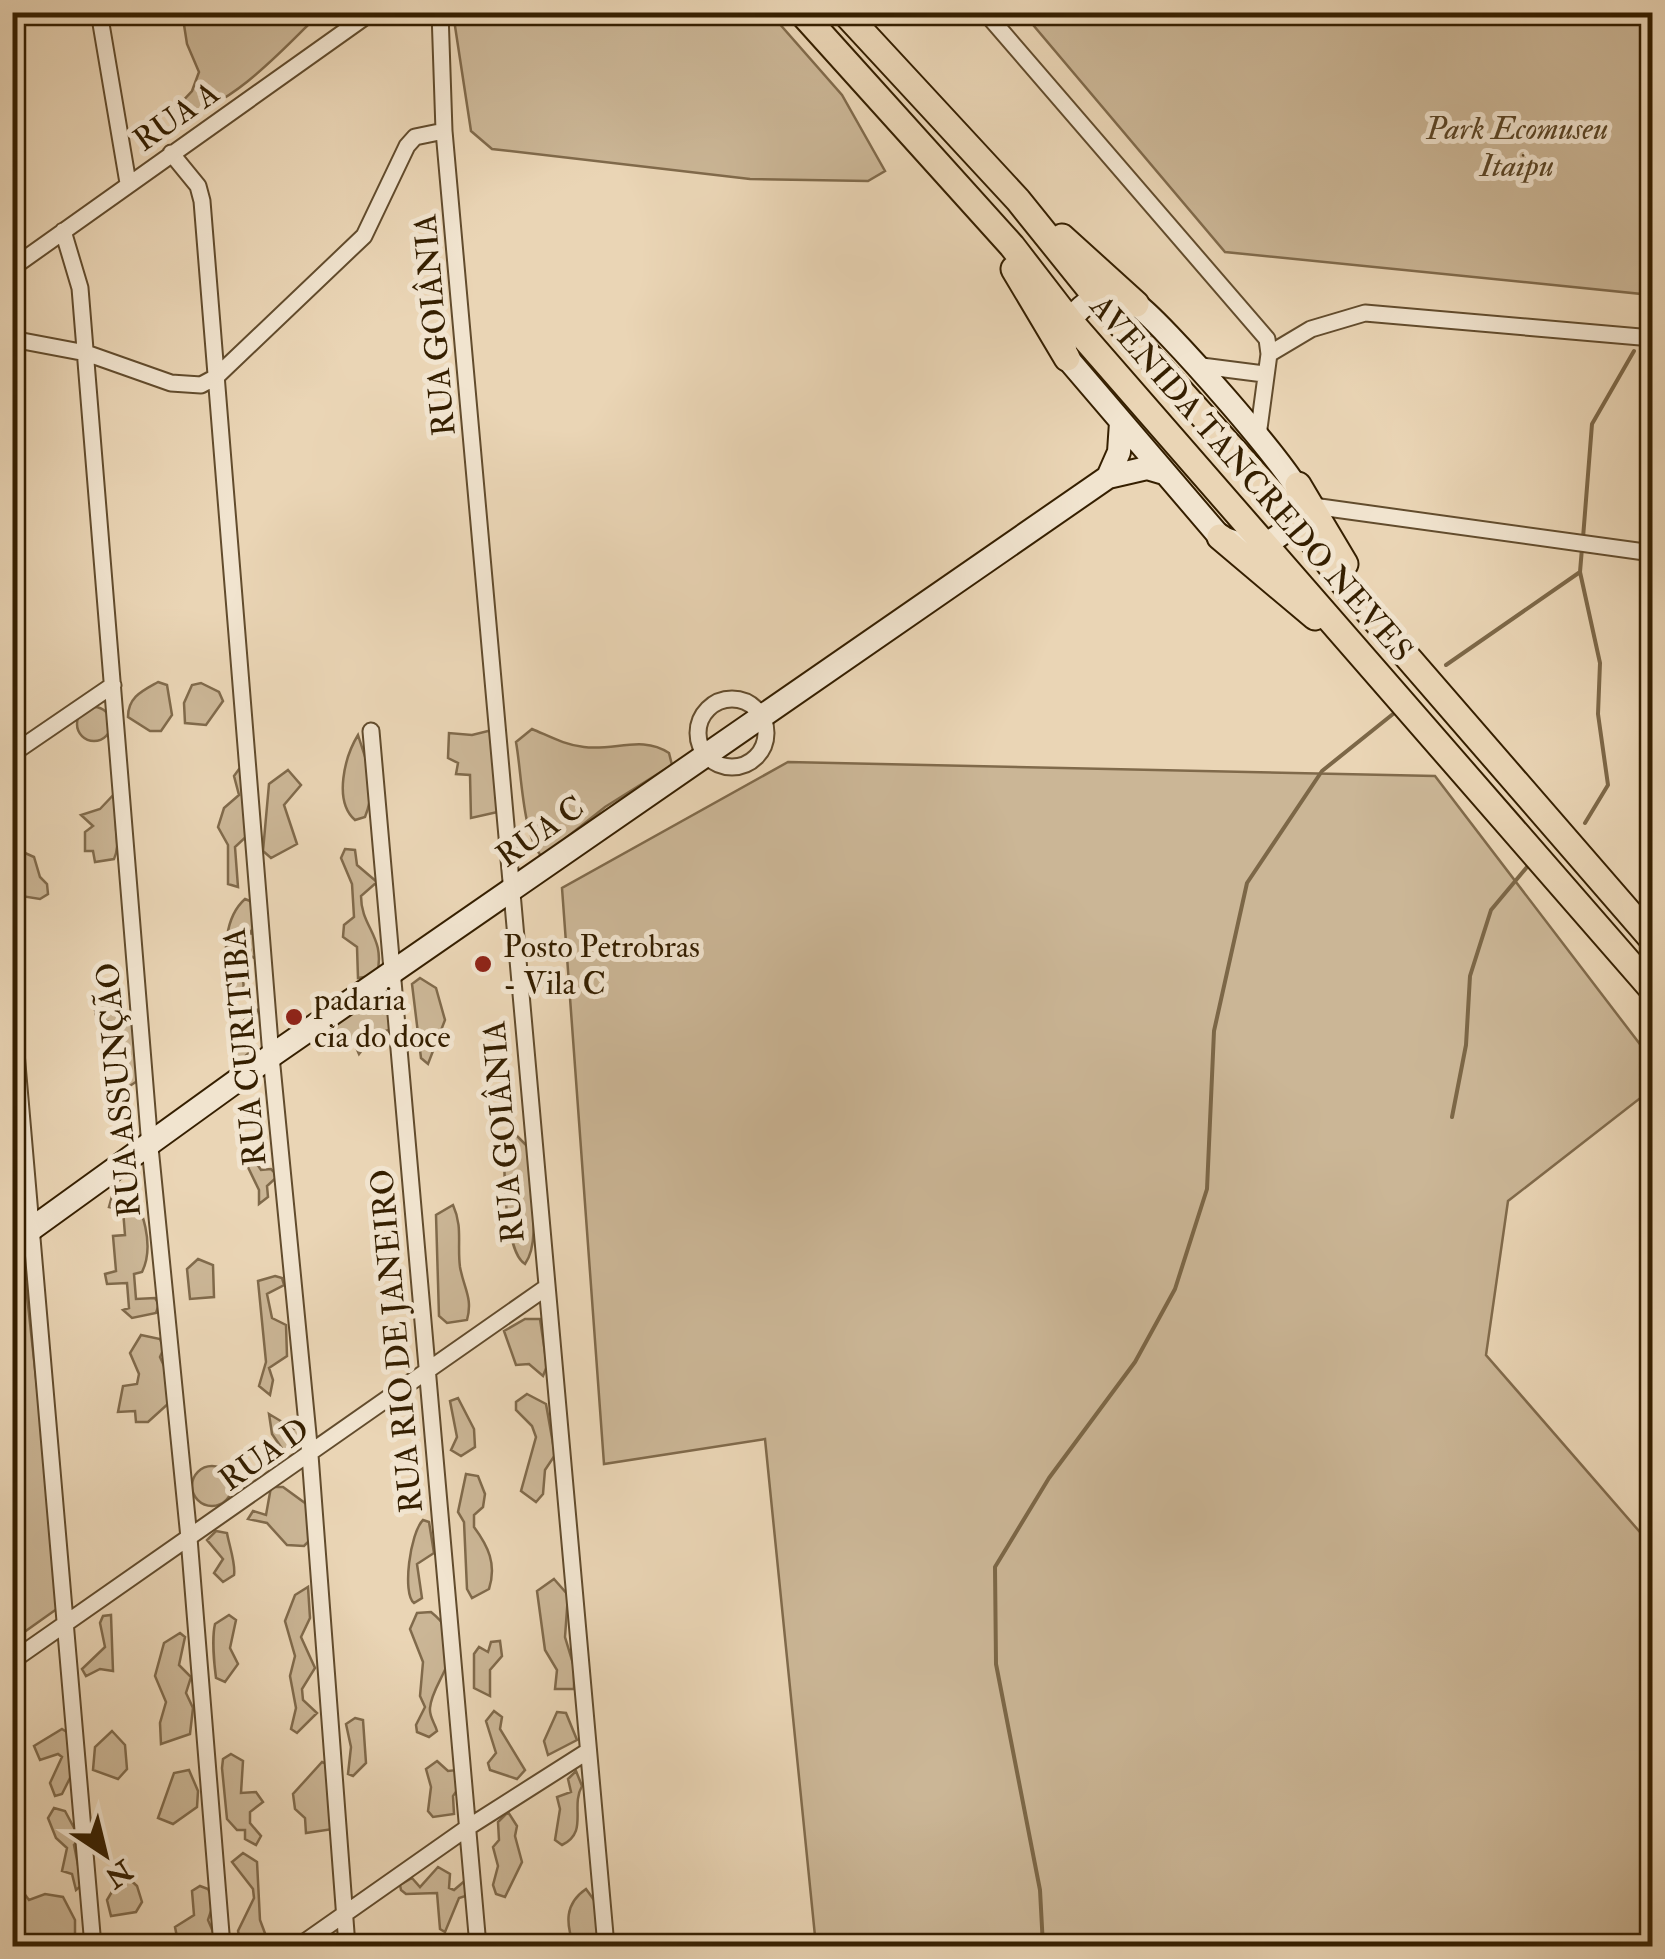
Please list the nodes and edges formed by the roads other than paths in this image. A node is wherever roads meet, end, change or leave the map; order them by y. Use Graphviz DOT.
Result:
graph roads {
  1 [pos="99,12"];
  2 [pos="372,12"];
  3 [pos="440,12"];
  4 [pos="801,12"];
  5 [pos="844,12"];
  6 [pos="985,12"];
  7 [pos="444,131"];
  8 [pos="171,153"];
  9 [pos="128,183"];
  10 [pos="1018,200"];
  11 [pos="988,221"];
  12 [pos="62,231"];
  13 [pos="12,268"];
  14 [pos="1096,297"];
  15 [pos="1136,304"];
  16 [pos="1069,320"];
  17 [pos="1652,338"];
  18 [pos="12,339"];
  19 [pos="86,352"];
  20 [pos="1269,354"];
  21 [pos="1067,358"];
  22 [pos="1194,365"];
  23 [pos="1264,374"];
  24 [pos="216,377"];
  25 [pos="1121,422"];
  26 [pos="1258,436"];
  27 [pos="1164,473"];
  28 [pos="1108,477"];
  29 [pos="1303,504"];
  30 [pos="1220,537"];
  31 [pos="1268,544"];
  32 [pos="1652,553"];
  33 [pos="1373,664"];
  34 [pos="113,684"];
  35 [pos="763,718"];
  36 [pos="370,731"];
  37 [pos="12,754"];
  38 [pos="706,754"];
  39 [pos="509,892"];
  40 [pos="1652,940"];
  41 [pos="391,977"];
  42 [pos="1652,989"];
  43 [pos="12,1006"];
  44 [pos="271,1056"];
  45 [pos="150,1147"];
  46 [pos="34,1229"];
  47 [pos="12,1243"];
  48 [pos="544,1289"];
  49 [pos="426,1372"];
  50 [pos="310,1456"];
  51 [pos="189,1538"];
  52 [pos="67,1621"];
  53 [pos="12,1661"];
  54 [pos="588,1751"];
  55 [pos="467,1828"];
  56 [pos="344,1914"];
  57 [pos="94,1946"];
  58 [pos="222,1946"];
  59 [pos="299,1946"];
  60 [pos="347,1946"];
  61 [pos="478,1946"];
  62 [pos="606,1946"];
  1 -- 9 [label="street"];
  2 -- 8 [label="street, RUA A"];
  3 -- 7 [label="street, RUA GOIÂNIA"];
  4 -- 11 [label="main road, AVENIDA TANCREDO NEVES"];
  5 -- 10 [label="main road, AVENIDA TANCREDO NEVES"];
  6 -- 20 [label="street"];
  7 -- 24 [label="street"];
  7 -- 39 [label="street, RUA GOIÂNIA"];
  8 -- 9 [label="street, RUA A"];
  8 -- 24 [label="street, RUA CURITIBA"];
  9 -- 12 [label="street, RUA A"];
  10 -- 14 [label="main road, AVENIDA TANCREDO NEVES"];
  10 -- 15 [label="main road"];
  11 -- 16 [label="main road, AVENIDA TANCREDO NEVES"];
  11 -- 21 [label="main road"];
  12 -- 13 [label="street, RUA A"];
  12 -- 19 [label="street, RUA ASSUNÇÃO"];
  14 -- 15 [label="street"];
  14 -- 16 [label="street"];
  14 -- 29 [label="main road, AVENIDA TANCREDO NEVES"];
  15 -- 22 [label="street"];
  16 -- 21 [label="street"];
  16 -- 31 [label="main road, AVENIDA TANCREDO NEVES"];
  17 -- 20 [label="street"];
  18 -- 19 [label="street"];
  19 -- 24 [label="street"];
  19 -- 34 [label="street, RUA ASSUNÇÃO"];
  20 -- 23 [label="street"];
  21 -- 25 [label="street"];
  22 -- 23 [label="street"];
  22 -- 26 [label="street"];
  23 -- 26 [label="street"];
  24 -- 44 [label="street, RUA CURITIBA"];
  25 -- 27 [label="street"];
  25 -- 28 [label="street"];
  26 -- 29 [label="street"];
  27 -- 28 [label="street, RUA C"];
  27 -- 30 [label="street"];
  28 -- 35 [label="street, RUA C"];
  29 -- 31 [label="street"];
  29 -- 32 [label="street"];
  29 -- 40 [label="main road, AVENIDA TANCREDO NEVES"];
  30 -- 31 [label="street"];
  30 -- 33 [label="main road"];
  31 -- 33 [label="main road, AVENIDA TANCREDO NEVES"];
  33 -- 42 [label="main road, AVENIDA TANCREDO NEVES"];
  34 -- 37 [label="street"];
  34 -- 45 [label="street, RUA ASSUNÇÃO"];
  35 -- 38 [label="street, RUA C"];
  35 -- 38 [label="street"];
  36 -- 41 [label="street, RUA RIO DE JANEIRO"];
  38 -- 39 [label="street, RUA C"];
  39 -- 41 [label="street, RUA C"];
  39 -- 48 [label="street, RUA GOIÂNIA"];
  41 -- 44 [label="street, RUA C"];
  41 -- 49 [label="street, RUA RIO DE JANEIRO"];
  43 -- 46 [label="street"];
  44 -- 45 [label="street, RUA C"];
  44 -- 50 [label="street, RUA CURITIBA"];
  45 -- 46 [label="street, RUA C"];
  45 -- 51 [label="street, RUA ASSUNÇÃO"];
  46 -- 47 [label="street, RUA C"];
  46 -- 52 [label="street"];
  48 -- 49 [label="street, RUA D"];
  48 -- 54 [label="street, RUA GOIÂNIA"];
  49 -- 50 [label="street, RUA D"];
  49 -- 55 [label="street, RUA RIO DE JANEIRO"];
  50 -- 51 [label="street, RUA D"];
  50 -- 56 [label="street, RUA CURITIBA"];
  51 -- 52 [label="street, RUA D"];
  51 -- 58 [label="street, RUA ASSUNÇÃO"];
  52 -- 53 [label="street, RUA D"];
  52 -- 57 [label="street"];
  54 -- 55 [label="street"];
  54 -- 62 [label="street, RUA GOIÂNIA"];
  55 -- 56 [label="street"];
  55 -- 61 [label="street, RUA RIO DE JANEIRO"];
  56 -- 59 [label="street"];
  56 -- 60 [label="street, RUA CURITIBA"];
}
